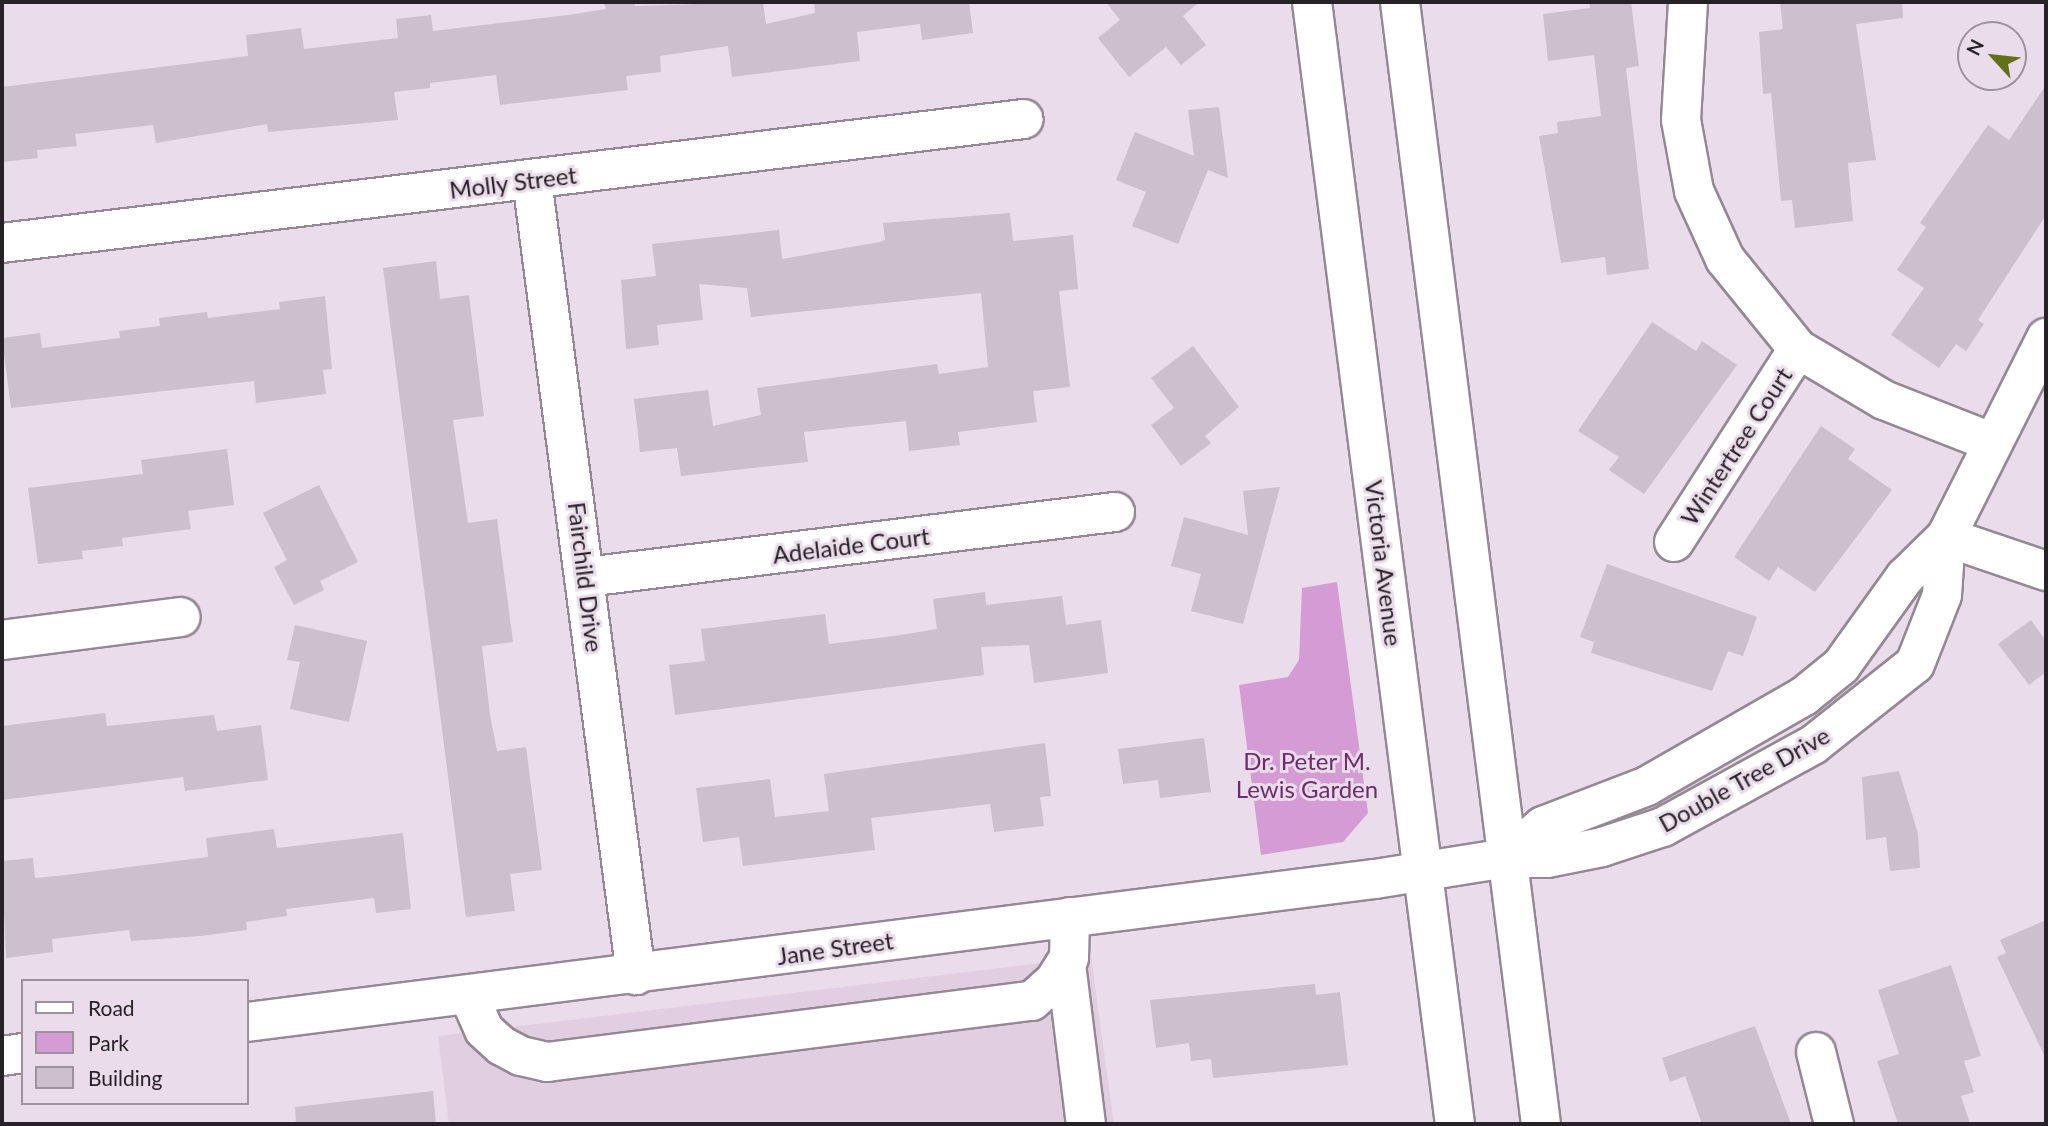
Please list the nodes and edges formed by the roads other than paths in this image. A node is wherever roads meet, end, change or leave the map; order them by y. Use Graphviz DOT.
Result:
graph roads {
  1 [pos="1312,2"];
  2 [pos="1400,2"];
  3 [pos="1688,2"];
  4 [pos="1024,119"];
  5 [pos="532,180"];
  6 [pos="2,243"];
  7 [pos="2046,338"];
  8 [pos="1798,349"];
  9 [pos="1991,442"];
  10 [pos="1115,512"];
  11 [pos="1946,537"];
  12 [pos="1674,542"];
  13 [pos="2046,572"];
  14 [pos="586,577"];
  15 [pos="181,617"];
  16 [pos="2,640"];
  17 [pos="1506,858"];
  18 [pos="1423,872"];
  19 [pos="1070,916"];
  20 [pos="1066,964"];
  21 [pos="636,975"];
  22 [pos="469,996"];
  23 [pos="248,1022"];
  24 [pos="1816,1052"];
  25 [pos="21,1053"];
  26 [pos="2,1056"];
  27 [pos="1086,1124"];
  28 [pos="1455,1124"];
  29 [pos="1541,1124"];
  30 [pos="1834,1124"];
  1 -- 18 [label="street, Victoria Avenue"];
  2 -- 17 [label="street"];
  3 -- 8 [label="street"];
  4 -- 5 [label="street, Molly Street"];
  5 -- 6 [label="street, Molly Street"];
  5 -- 14 [label="street, Fairchild Drive"];
  7 -- 9 [label="street, Double Tree Drive"];
  8 -- 9 [label="street"];
  8 -- 12 [label="street, Wintertree Court"];
  9 -- 11 [label="street, Double Tree Drive"];
  10 -- 14 [label="street, Adelaide Court"];
  11 -- 13 [label="street"];
  11 -- 17 [label="street, Double Tree Drive"];
  11 -- 17 [label="street, Double Tree Drive"];
  14 -- 21 [label="street, Fairchild Drive"];
  15 -- 16 [label="street"];
  17 -- 18 [label="street, Double Tree Drive"];
  17 -- 29 [label="street"];
  18 -- 19 [label="street, Jane Street"];
  18 -- 28 [label="street, Victoria Avenue"];
  19 -- 20 [label="street"];
  19 -- 21 [label="street, Jane Street"];
  20 -- 22 [label="street"];
  20 -- 27 [label="street"];
  21 -- 22 [label="street, Jane Street"];
  22 -- 23 [label="street, Jane Street"];
  24 -- 30 [label="street"];
  25 -- 26 [label="street"];
}
